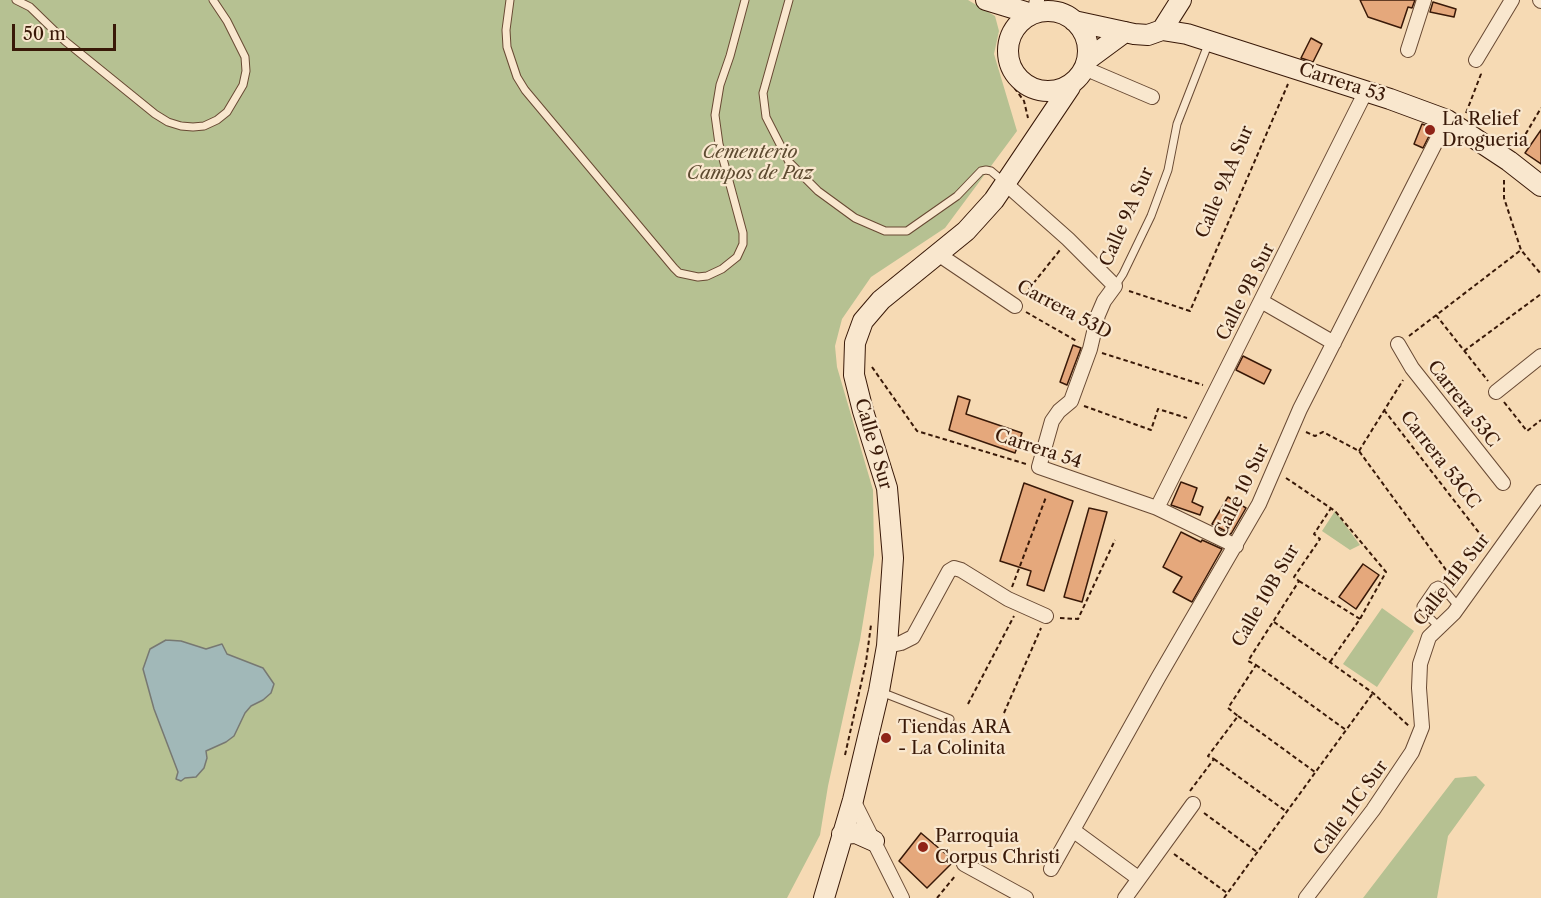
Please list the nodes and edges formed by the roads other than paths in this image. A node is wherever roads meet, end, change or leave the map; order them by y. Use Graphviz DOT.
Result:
graph roads {
  1 [pos="16,0"];
  2 [pos="213,0"];
  3 [pos="510,0"];
  4 [pos="745,0"];
  5 [pos="789,0"];
  6 [pos="1181,0"];
  7 [pos="1424,0"];
  8 [pos="1512,0"];
  9 [pos="994,3"];
  10 [pos="1034,9"];
  11 [pos="1074,21"];
  12 [pos="1013,27"];
  13 [pos="1162,30"];
  14 [pos="1125,32"];
  15 [pos="1210,40"];
  16 [pos="1408,50"];
  17 [pos="1476,60"];
  18 [pos="1085,64"];
  19 [pos="1027,86"];
  20 [pos="1070,87"];
  21 [pos="1366,91"];
  22 [pos="1152,97"];
  23 [pos="1035,124"];
  24 [pos="1454,124"];
  25 [pos="1006,184"];
  26 [pos="1541,186"];
  27 [pos="938,254"];
  28 [pos="1114,286"];
  29 [pos="1261,301"];
  30 [pos="1015,306"];
  31 [pos="1334,343"];
  32 [pos="1398,344"];
  33 [pos="1541,356"];
  34 [pos="1496,392"];
  35 [pos="1039,467"];
  36 [pos="1503,483"];
  37 [pos="1541,492"];
  38 [pos="1157,508"];
  39 [pos="1236,546"];
  40 [pos="1462,602"];
  41 [pos="1046,616"];
  42 [pos="1439,627"];
  43 [pos="886,646"];
  44 [pos="879,691"];
  45 [pos="950,719"];
  46 [pos="1420,736"];
  47 [pos="853,800"];
  48 [pos="1193,804"];
  49 [pos="1074,831"];
  50 [pos="842,834"];
  51 [pos="874,841"];
  52 [pos="964,864"];
  53 [pos="1051,869"];
  54 [pos="1138,878"];
  55 [pos="824,898"];
  56 [pos="902,898"];
  57 [pos="1026,898"];
  58 [pos="1125,898"];
  59 [pos="1306,898"];
  1 -- 2 [label="lane"];
  3 -- 4 [label="lane"];
  5 -- 25 [label="lane"];
  6 -- 13 [label="main road"];
  7 -- 16 [label="street"];
  8 -- 17 [label="street"];
  9 -- 10 [label="main road"];
  9 -- 12 [label="main road"];
  10 -- 11 [label="main road"];
  10 -- 12 [label="main road"];
  11 -- 14 [label="main road, Carrera 53"];
  11 -- 18 [label="main road"];
  12 -- 19 [label="main road"];
  13 -- 14 [label="main road, Carrera 53"];
  13 -- 15 [label="main road, Carrera 53"];
  14 -- 18 [label="main road"];
  15 -- 21 [label="main road, Carrera 53"];
  15 -- 28 [label="lane, Calle 9A Sur"];
  18 -- 20 [label="main road"];
  18 -- 22 [label="street"];
  19 -- 20 [label="main road"];
  19 -- 23 [label="main road"];
  20 -- 23 [label="main road, Calle 9 Sur"];
  21 -- 24 [label="main road, Carrera 53"];
  21 -- 29 [label="street, Calle 9B Sur"];
  23 -- 25 [label="main road, Calle 9 Sur"];
  24 -- 26 [label="main road, Carrera 53"];
  24 -- 31 [label="street, Calle 10 Sur"];
  25 -- 27 [label="main road, Calle 9 Sur"];
  25 -- 28 [label="street"];
  27 -- 30 [label="street, Carrera 53D"];
  27 -- 43 [label="main road, Calle 9 Sur"];
  28 -- 35 [label="street, Calle 9A Sur"];
  29 -- 31 [label="street"];
  29 -- 38 [label="street, Calle 9B Sur"];
  31 -- 39 [label="street, Calle 10 Sur"];
  32 -- 36 [label="street, Carrera 53C"];
  33 -- 34 [label="street"];
  35 -- 38 [label="street, Carrera 54"];
  37 -- 40 [label="street, Calle 11B Sur"];
  38 -- 39 [label="street, Carrera 54"];
  39 -- 49 [label="street, Calle 10 Sur"];
  40 -- 42 [label="street, Calle 11B Sur"];
  40 -- 42 [label="lane"];
  41 -- 43 [label="street"];
  42 -- 46 [label="street, Calle 11B Sur"];
  43 -- 44 [label="main road, Calle 9 Sur"];
  44 -- 45 [label="lane"];
  44 -- 47 [label="main road, Calle 9 Sur"];
  46 -- 59 [label="street, Calle 11C Sur"];
  47 -- 50 [label="main road, Calle 9 Sur"];
  47 -- 51 [label="street"];
  48 -- 54 [label="street"];
  49 -- 53 [label="street, Calle 10 Sur"];
  49 -- 54 [label="street"];
  50 -- 51 [label="main road"];
  50 -- 55 [label="main road, Calle 9 Sur"];
  51 -- 56 [label="street"];
  52 -- 57 [label="street"];
  54 -- 58 [label="street"];
}
